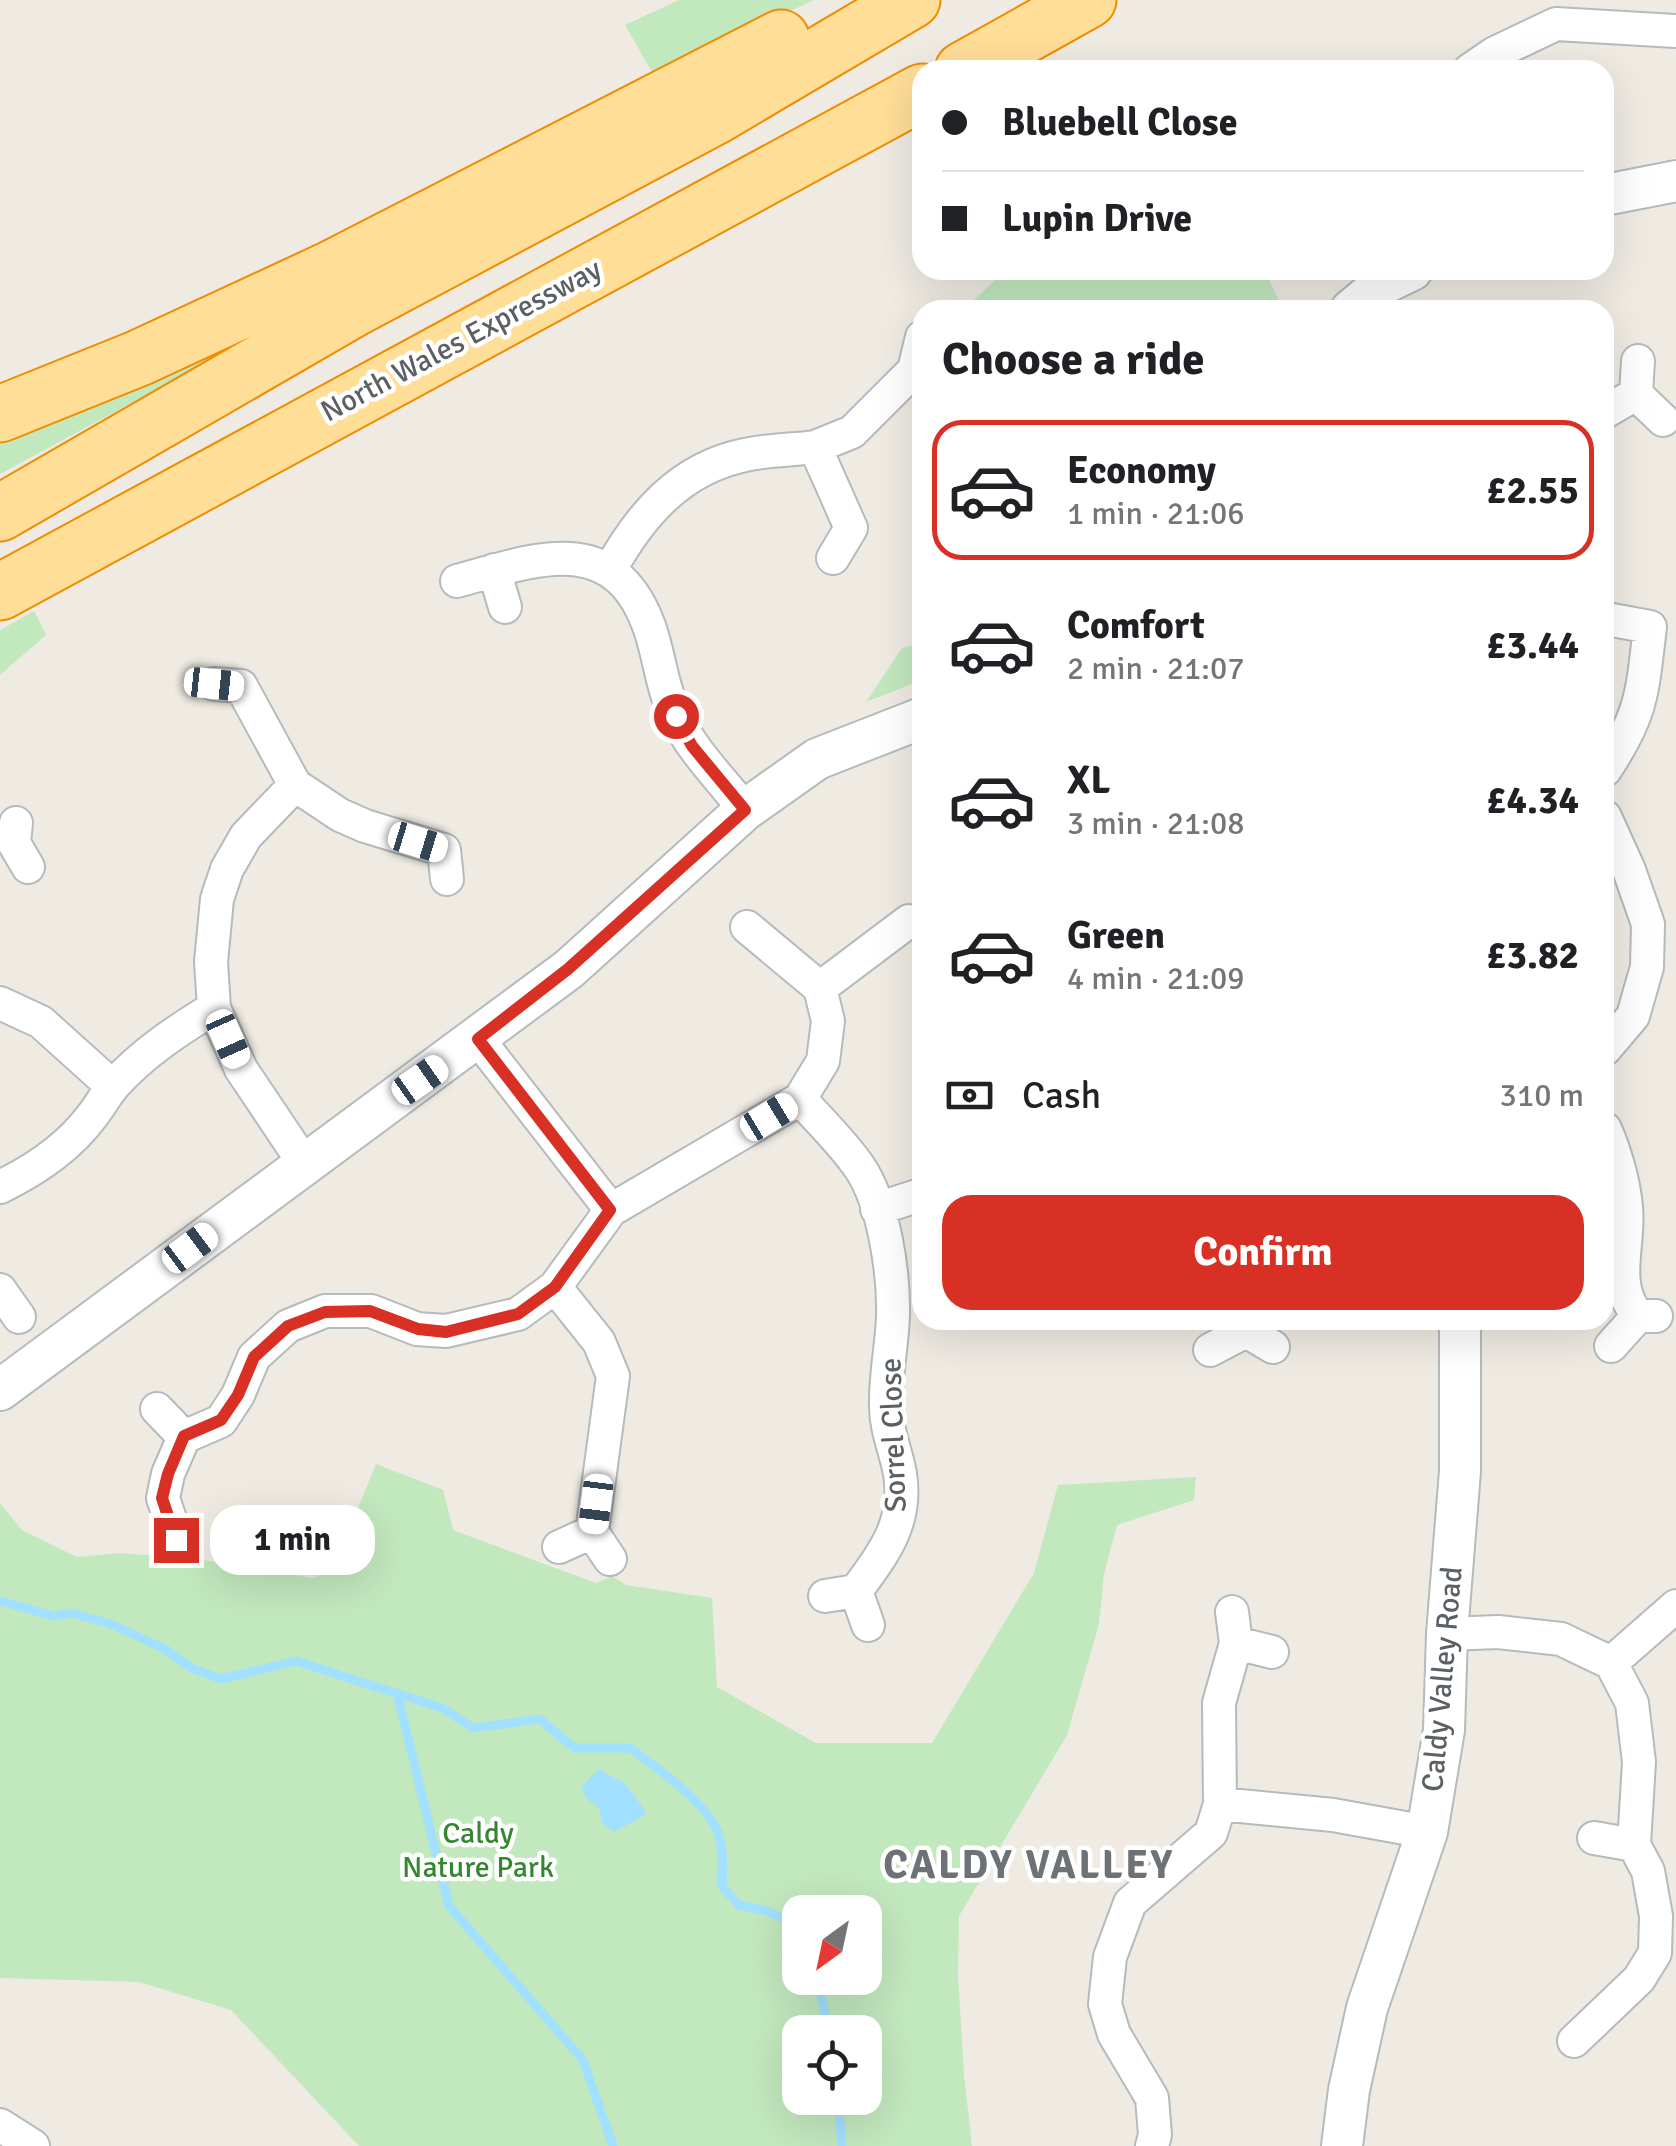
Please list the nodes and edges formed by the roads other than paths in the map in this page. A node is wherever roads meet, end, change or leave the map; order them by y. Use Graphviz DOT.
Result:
graph roads {
  1 [pos="858,0"];
  2 [pos="912,0"];
  3 [pos="1088,0"];
  4 [pos="1555,12"];
  5 [pos="1676,31"];
  6 [pos="981,60"];
  7 [pos="1485,60"];
  8 [pos="912,97"];
  9 [pos="1676,181"];
  10 [pos="1614,193"];
  11 [pos="1393,280"];
  12 [pos="1364,300"];
  13 [pos="1638,361"];
  14 [pos="912,380"];
  15 [pos="1636,394"];
  16 [pos="1614,407"];
  17 [pos="0,414"];
  18 [pos="1663,420"];
  19 [pos="815,447"];
  20 [pos="0,513"];
  21 [pos="833,558"];
  22 [pos="611,568"];
  23 [pos="494,570"];
  24 [pos="457,581"];
  25 [pos="0,592"];
  26 [pos="505,607"];
  27 [pos="1614,620"];
  28 [pos="237,678"];
  29 [pos="912,722"];
  30 [pos="1614,756"];
  31 [pos="294,784"];
  32 [pos="745,810"];
  33 [pos="1614,836"];
  34 [pos="451,856"];
  35 [pos="909,922"];
  36 [pos="747,926"];
  37 [pos="820,988"];
  38 [pos="0,1003"];
  39 [pos="214,1008"];
  40 [pos="1614,1038"];
  41 [pos="478,1039"];
  42 [pos="112,1086"];
  43 [pos="800,1098"];
  44 [pos="1614,1162"];
  45 [pos="304,1163"];
  46 [pos="0,1187"];
  47 [pos="912,1197"];
  48 [pos="877,1209"];
  49 [pos="610,1210"];
  50 [pos="555,1287"];
  51 [pos="1460,1330"];
  52 [pos="1255,1333"];
  53 [pos="1611,1346"];
  54 [pos="1210,1350"];
  55 [pos="0,1390"];
  56 [pos="157,1408"];
  57 [pos="184,1436"];
  58 [pos="176,1540"];
  59 [pos="559,1546"];
  60 [pos="1676,1606"];
  61 [pos="868,1624"];
  62 [pos="1447,1634"];
  63 [pos="1272,1652"];
  64 [pos="1611,1663"];
  65 [pos="1220,1804"];
  66 [pos="1427,1832"];
  67 [pos="1594,1838"];
  68 [pos="1634,1844"];
  69 [pos="1574,2041"];
  70 [pos="0,2124"];
  71 [pos="33,2146"];
  72 [pos="1152,2146"];
  73 [pos="1342,2146"];
  1 -- 17 [label="highway"];
  2 -- 20 [label="highway"];
  3 -- 6 [label="highway"];
  4 -- 5 [label="street"];
  4 -- 7 [label="street"];
  8 -- 25 [label="highway, North Wales Expressway"];
  9 -- 10 [label="street"];
  11 -- 12 [label="street"];
  13 -- 15 [label="street"];
  14 -- 19 [label="street"];
  15 -- 16 [label="street"];
  15 -- 18 [label="street"];
  19 -- 21 [label="street"];
  19 -- 22 [label="street"];
  22 -- 23 [label="street"];
  22 -- 32 [label="street"];
  23 -- 24 [label="street"];
  23 -- 26 [label="street"];
  27 -- 30 [label="street"];
  28 -- 31 [label="street"];
  29 -- 32 [label="street"];
  31 -- 34 [label="street"];
  31 -- 39 [label="street"];
  32 -- 41 [label="street"];
  33 -- 40 [label="street"];
  35 -- 37 [label="street"];
  36 -- 37 [label="street"];
  37 -- 43 [label="street"];
  38 -- 42 [label="street"];
  39 -- 42 [label="street"];
  39 -- 45 [label="street"];
  41 -- 45 [label="street"];
  41 -- 49 [label="street"];
  42 -- 46 [label="street"];
  43 -- 48 [label="street, Sorrel Close"];
  43 -- 49 [label="street"];
  44 -- 53 [label="street"];
  45 -- 55 [label="street"];
  47 -- 48 [label="street"];
  48 -- 61 [label="street, Sorrel Close"];
  49 -- 50 [label="street"];
  50 -- 57 [label="street"];
  50 -- 59 [label="street"];
  51 -- 62 [label="street, Caldy Valley Road"];
  52 -- 54 [label="street"];
  56 -- 57 [label="street"];
  57 -- 58 [label="street"];
  60 -- 64 [label="street"];
  62 -- 64 [label="street"];
  62 -- 66 [label="street, Caldy Valley Road"];
  63 -- 65 [label="street"];
  64 -- 68 [label="street"];
  65 -- 66 [label="street"];
  65 -- 72 [label="street"];
  66 -- 73 [label="street, Caldy Valley Road"];
  67 -- 68 [label="street"];
  68 -- 69 [label="street"];
  70 -- 71 [label="street"];
}
